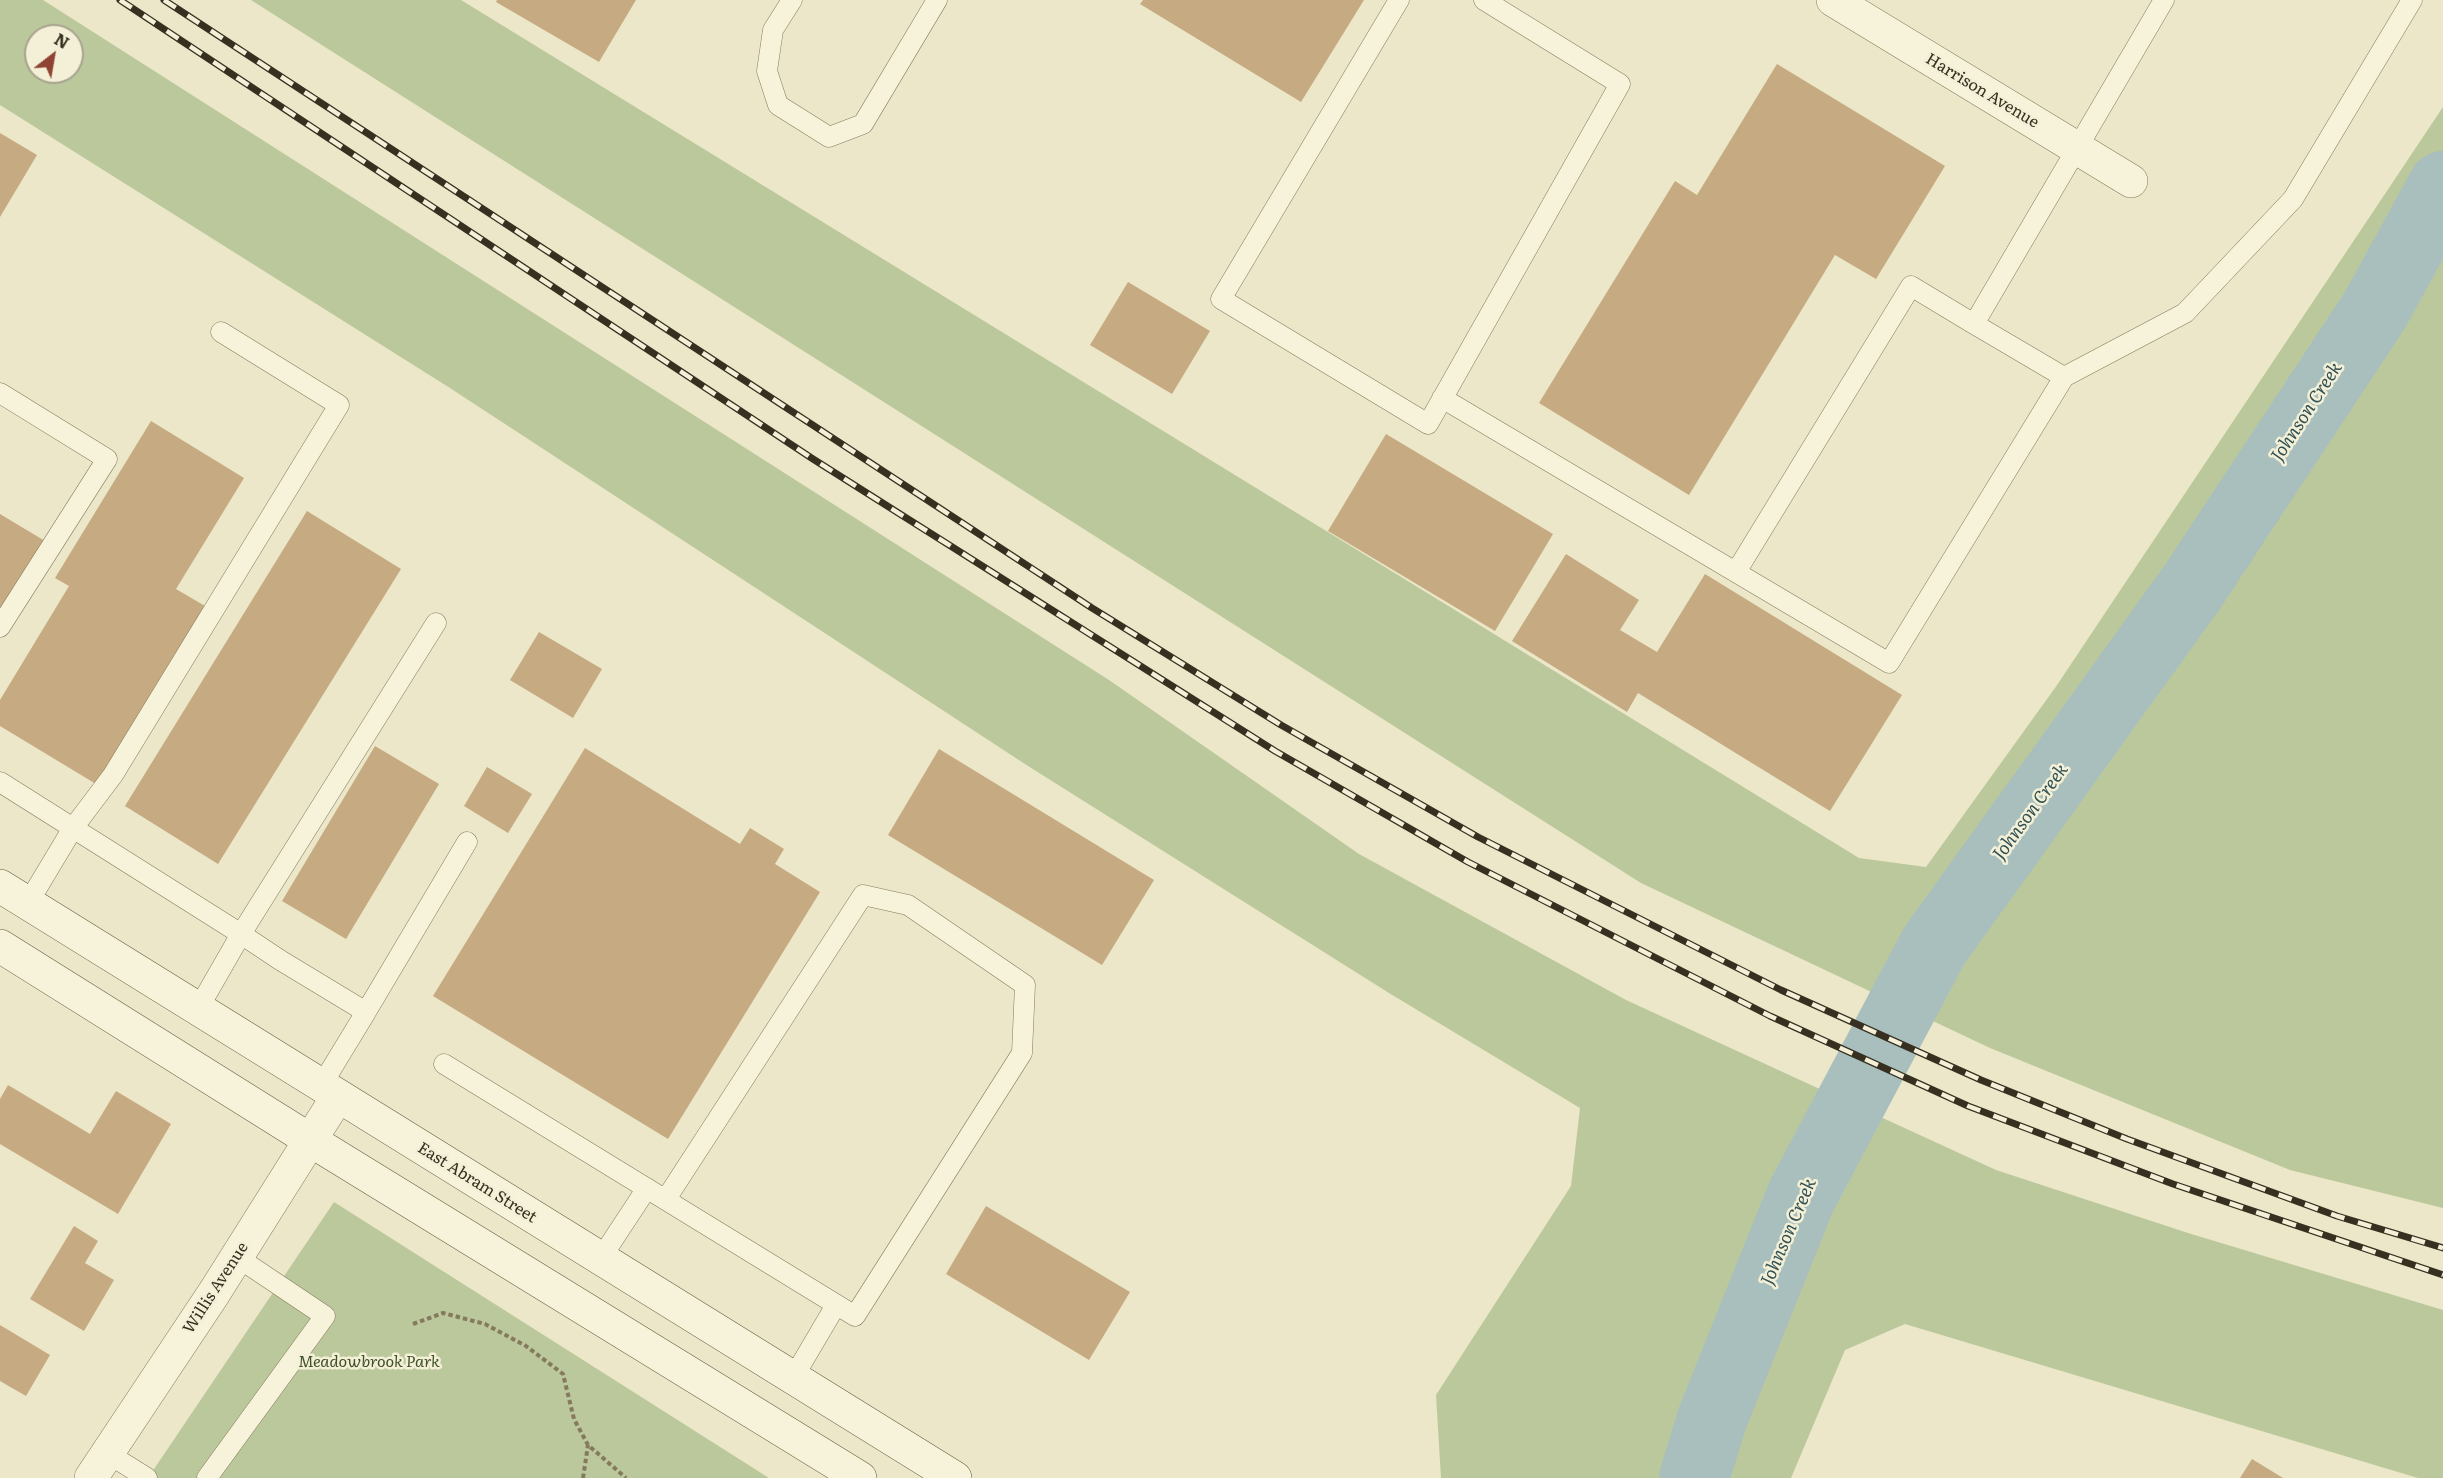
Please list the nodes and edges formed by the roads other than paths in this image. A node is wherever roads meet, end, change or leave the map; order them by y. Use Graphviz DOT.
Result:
graph roads {
  1 [pos="792,0"];
  2 [pos="937,0"];
  3 [pos="1399,0"];
  4 [pos="1484,0"];
  5 [pos="1834,0"];
  6 [pos="2164,0"];
  7 [pos="2412,0"];
  8 [pos="2078,148"];
  9 [pos="2131,181"];
  10 [pos="1974,324"];
  11 [pos="221,332"];
  12 [pos="2064,377"];
  13 [pos="0,393"];
  14 [pos="1442,398"];
  15 [pos="1736,572"];
  16 [pos="436,623"];
  17 [pos="0,627"];
  18 [pos="0,782"];
  19 [pos="73,828"];
  20 [pos="467,842"];
  21 [pos="0,886"];
  22 [pos="28,903"];
  23 [pos="241,934"];
  24 [pos="0,946"];
  25 [pos="198,1009"];
  26 [pos="366,1012"];
  27 [pos="444,1064"];
  28 [pos="330,1091"];
  29 [pos="310,1140"];
  30 [pos="647,1188"];
  31 [pos="666,1199"];
  32 [pos="237,1257"];
  33 [pos="601,1258"];
  34 [pos="836,1305"];
  35 [pos="794,1378"];
  36 [pos="99,1465"];
  37 [pos="147,1478"];
  38 [pos="207,1478"];
  39 [pos="860,1478"];
  40 [pos="955,1478"];
  1 -- 2 [label="lane"];
  3 -- 14 [label="lane"];
  4 -- 14 [label="lane"];
  5 -- 8 [label="main road, Harrison Avenue"];
  6 -- 8 [label="lane"];
  7 -- 12 [label="lane"];
  8 -- 9 [label="main road, Harrison Avenue"];
  8 -- 10 [label="lane"];
  10 -- 12 [label="lane"];
  10 -- 15 [label="lane"];
  11 -- 19 [label="lane"];
  12 -- 15 [label="lane"];
  13 -- 17 [label="lane"];
  14 -- 15 [label="lane"];
  16 -- 23 [label="lane"];
  18 -- 19 [label="lane"];
  19 -- 22 [label="lane"];
  19 -- 23 [label="lane"];
  20 -- 26 [label="lane"];
  21 -- 22 [label="main road, East Abram Street"];
  22 -- 25 [label="main road, East Abram Street"];
  23 -- 25 [label="lane"];
  23 -- 26 [label="lane"];
  24 -- 29 [label="main road"];
  25 -- 28 [label="main road, East Abram Street"];
  26 -- 28 [label="lane"];
  27 -- 30 [label="lane"];
  28 -- 29 [label="main road, Willis Avenue"];
  28 -- 33 [label="main road, East Abram Street"];
  29 -- 32 [label="main road, Willis Avenue"];
  29 -- 39 [label="main road"];
  30 -- 31 [label="lane"];
  30 -- 33 [label="lane"];
  31 -- 34 [label="lane"];
  31 -- 34 [label="lane"];
  32 -- 36 [label="main road, Willis Avenue"];
  32 -- 38 [label="lane"];
  33 -- 35 [label="main road, East Abram Street"];
  34 -- 35 [label="lane"];
  35 -- 40 [label="main road, East Abram Street"];
  36 -- 37 [label="lane"];
}
